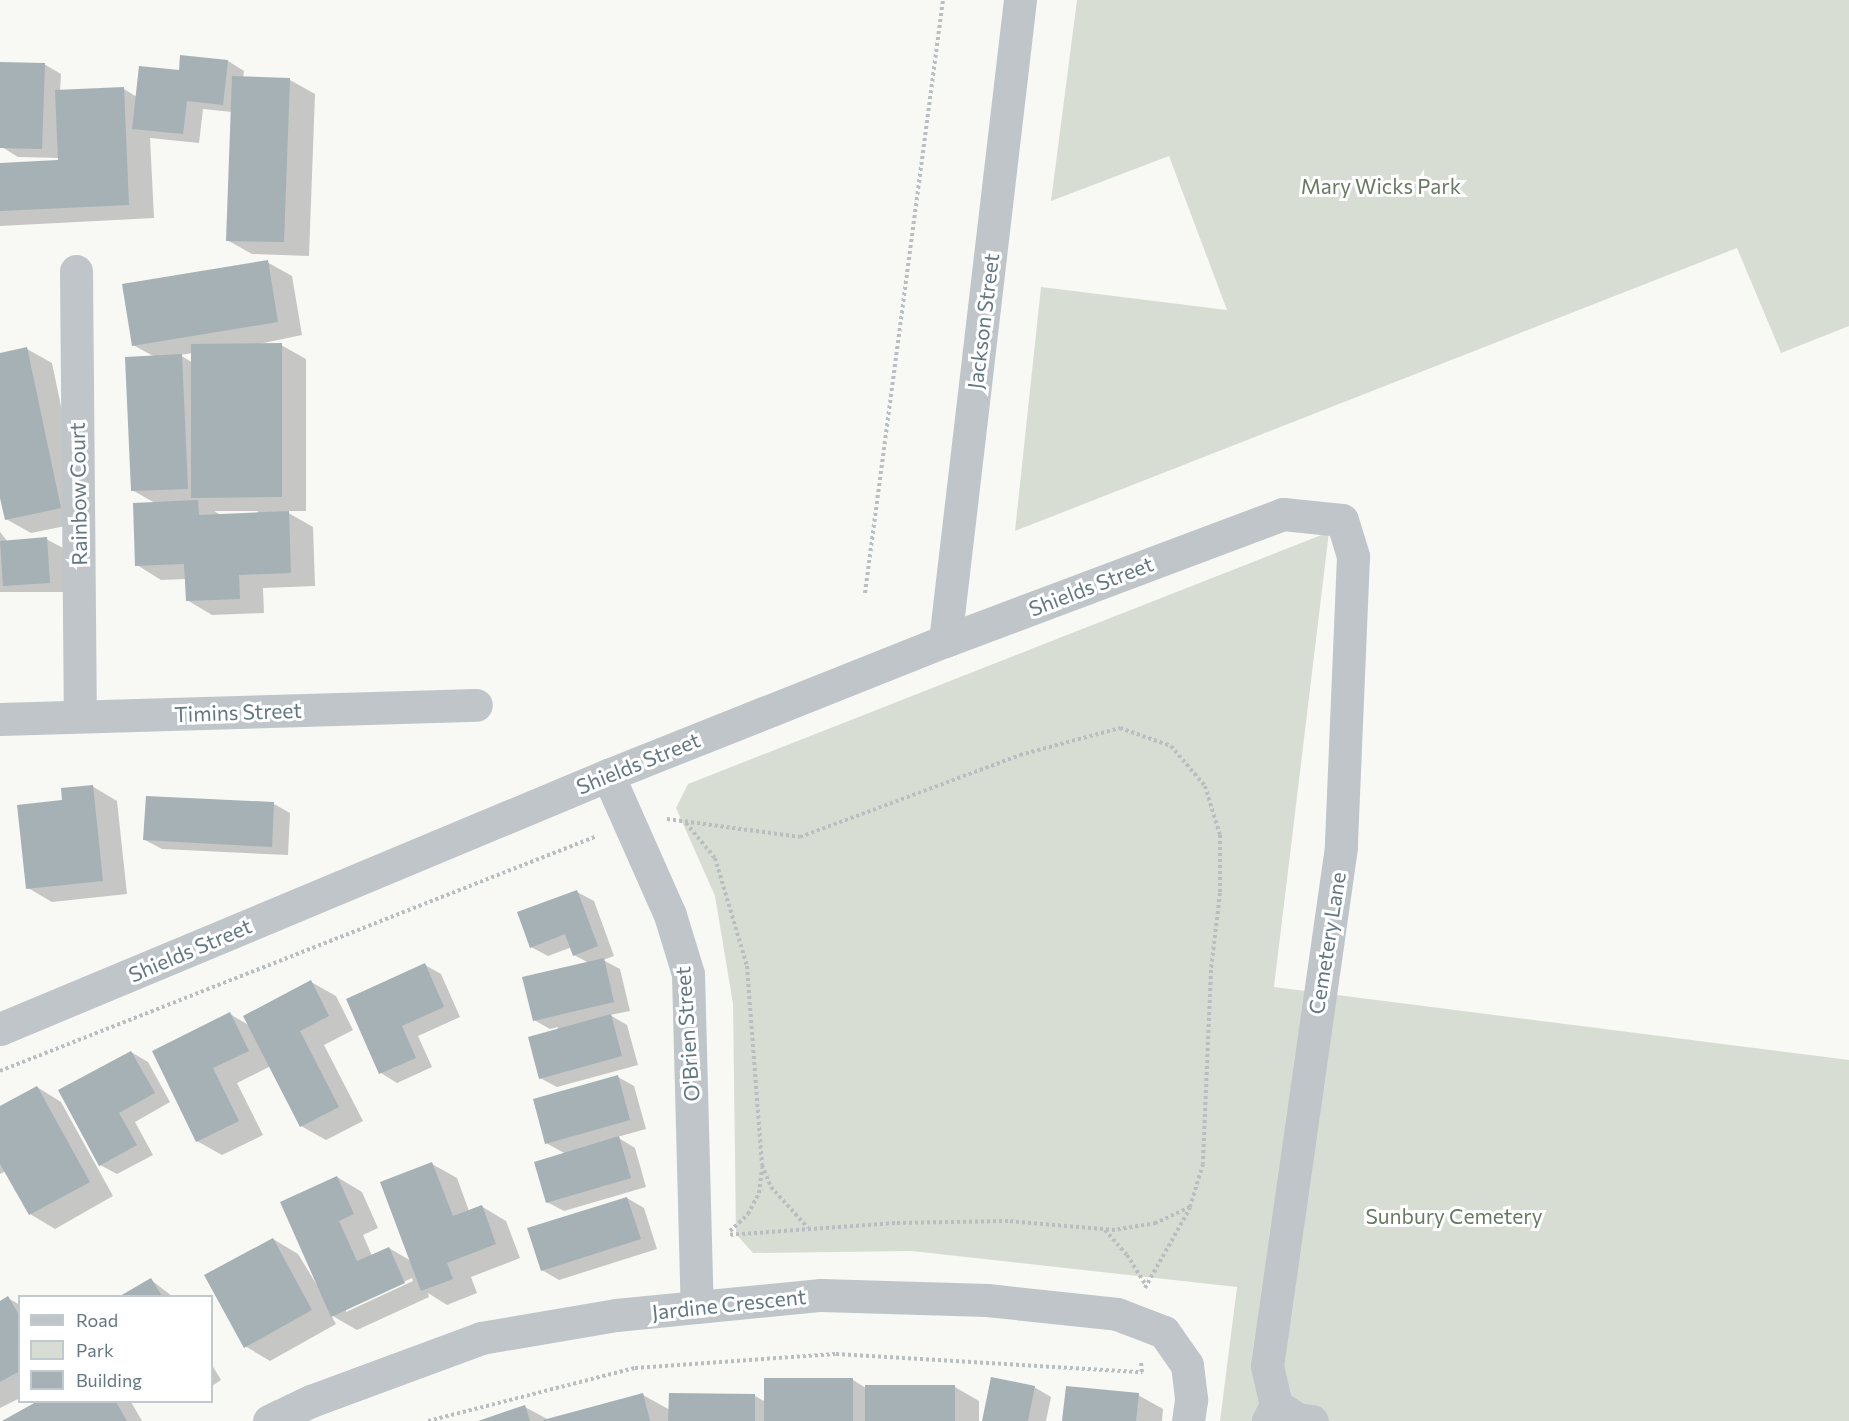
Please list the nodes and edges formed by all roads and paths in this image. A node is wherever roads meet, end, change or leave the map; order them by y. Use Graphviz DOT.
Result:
graph roads {
  1 [pos="943,0"];
  2 [pos="1020,0"];
  3 [pos="76,271"];
  4 [pos="1283,514"];
  5 [pos="865,593"];
  6 [pos="945,641"];
  7 [pos="476,705"];
  8 [pos="80,716"];
  9 [pos="0,718"];
  10 [pos="608,775"];
  11 [pos="629,823"];
  12 [pos="686,823"];
  13 [pos="0,1029"];
  14 [pos="0,1071"];
  15 [pos="762,1165"];
  16 [pos="1190,1207"];
  17 [pos="809,1229"];
  18 [pos="1105,1229"];
  19 [pos="1146,1286"];
  20 [pos="697,1307"];
  21 [pos="1134,1321"];
  22 [pos="1272,1413"];
  23 [pos="268,1421"];
  24 [pos="428,1421"];
  25 [pos="1188,1421"];
  26 [pos="1312,1421"];
  1 -- 5 [label="path"];
  2 -- 6 [label="street, Jackson Street"];
  3 -- 8 [label="street, Rainbow Court"];
  4 -- 6 [label="street, Shields Street"];
  4 -- 22 [label="street, Cemetery Lane"];
  6 -- 10 [label="street, Shields Street"];
  7 -- 8 [label="street, Timins Street"];
  8 -- 9 [label="street, Timins Street"];
  10 -- 11 [label="street, O'Brien Street"];
  10 -- 13 [label="street, Shields Street"];
  11 -- 12 [label="path"];
  11 -- 14 [label="path"];
  11 -- 20 [label="street, O'Brien Street"];
  12 -- 15 [label="path"];
  12 -- 16 [label="path"];
  15 -- 17 [label="path"];
  15 -- 17 [label="path"];
  16 -- 18 [label="path"];
  16 -- 19 [label="path"];
  17 -- 18 [label="path"];
  18 -- 19 [label="path"];
  19 -- 21 [label="path"];
  20 -- 21 [label="street, Jardine Crescent"];
  20 -- 23 [label="street, Jardine Crescent"];
  21 -- 24 [label="path"];
  21 -- 25 [label="street, Jardine Crescent"];
  22 -- 26 [label="street"];
}
